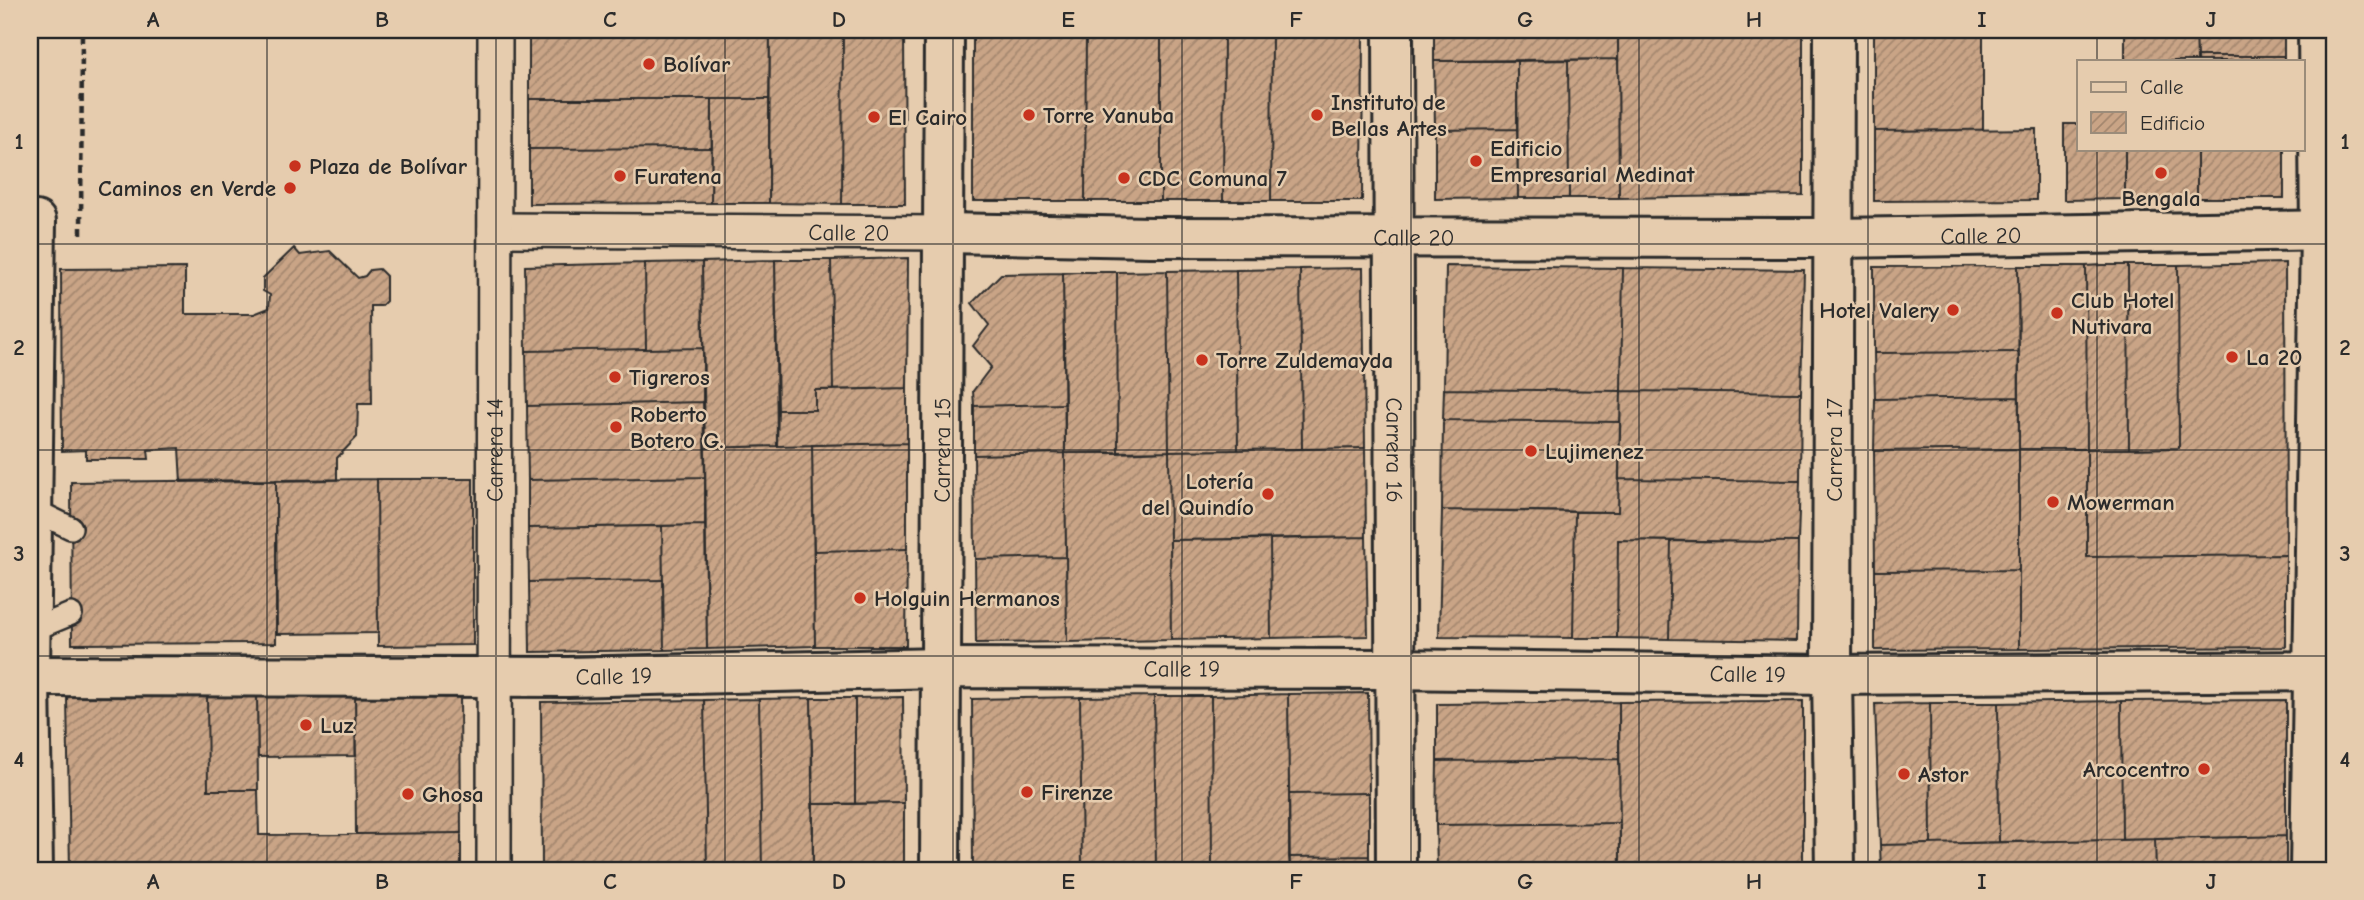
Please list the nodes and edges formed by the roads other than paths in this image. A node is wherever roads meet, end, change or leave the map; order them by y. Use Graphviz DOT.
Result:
graph roads {
  1 [pos="495,30"];
  2 [pos="944,30"];
  3 [pos="1393,30"];
  4 [pos="1834,30"];
  5 [pos="2318,30"];
  6 [pos="33,221"];
  7 [pos="495,230"];
  8 [pos="2327,230"];
  9 [pos="943,233"];
  10 [pos="1394,236"];
  11 [pos="1836,238"];
  12 [pos="32,509"];
  13 [pos="71,528"];
  14 [pos="71,614"];
  15 [pos="30,631"];
  16 [pos="940,668"];
  17 [pos="1393,669"];
  18 [pos="2323,671"];
  19 [pos="1832,674"];
  20 [pos="30,676"];
  21 [pos="494,676"];
  22 [pos="33,870"];
  23 [pos="494,870"];
  24 [pos="940,870"];
  25 [pos="1396,870"];
  26 [pos="1835,870"];
  27 [pos="2310,870"];
  1 -- 7 [label="street, Carrera 14"];
  2 -- 9 [label="street, Carrera 15"];
  3 -- 10 [label="street, Carrera 16"];
  4 -- 11 [label="street, Carrera 17"];
  5 -- 8 [label="street"];
  6 -- 12 [label="street"];
  7 -- 9 [label="street, Calle 20"];
  7 -- 21 [label="street, Carrera 14"];
  8 -- 11 [label="street, Calle 20"];
  8 -- 18 [label="street"];
  9 -- 10 [label="street, Calle 20"];
  9 -- 16 [label="street, Carrera 15"];
  10 -- 11 [label="street, Calle 20"];
  10 -- 17 [label="street, Carrera 16"];
  11 -- 19 [label="street, Carrera 17"];
  12 -- 13 [label="lane"];
  12 -- 15 [label="street"];
  14 -- 15 [label="lane"];
  15 -- 20 [label="street"];
  16 -- 17 [label="street, Calle 19"];
  16 -- 21 [label="street, Calle 19"];
  16 -- 24 [label="street, Carrera 15"];
  17 -- 19 [label="street, Calle 19"];
  17 -- 25 [label="street, Carrera 16"];
  18 -- 19 [label="street, Calle 19"];
  18 -- 27 [label="street"];
  19 -- 26 [label="street, Carrera 17"];
  20 -- 21 [label="street, Calle 19"];
  20 -- 22 [label="street"];
  21 -- 23 [label="street, Carrera 14"];
}
